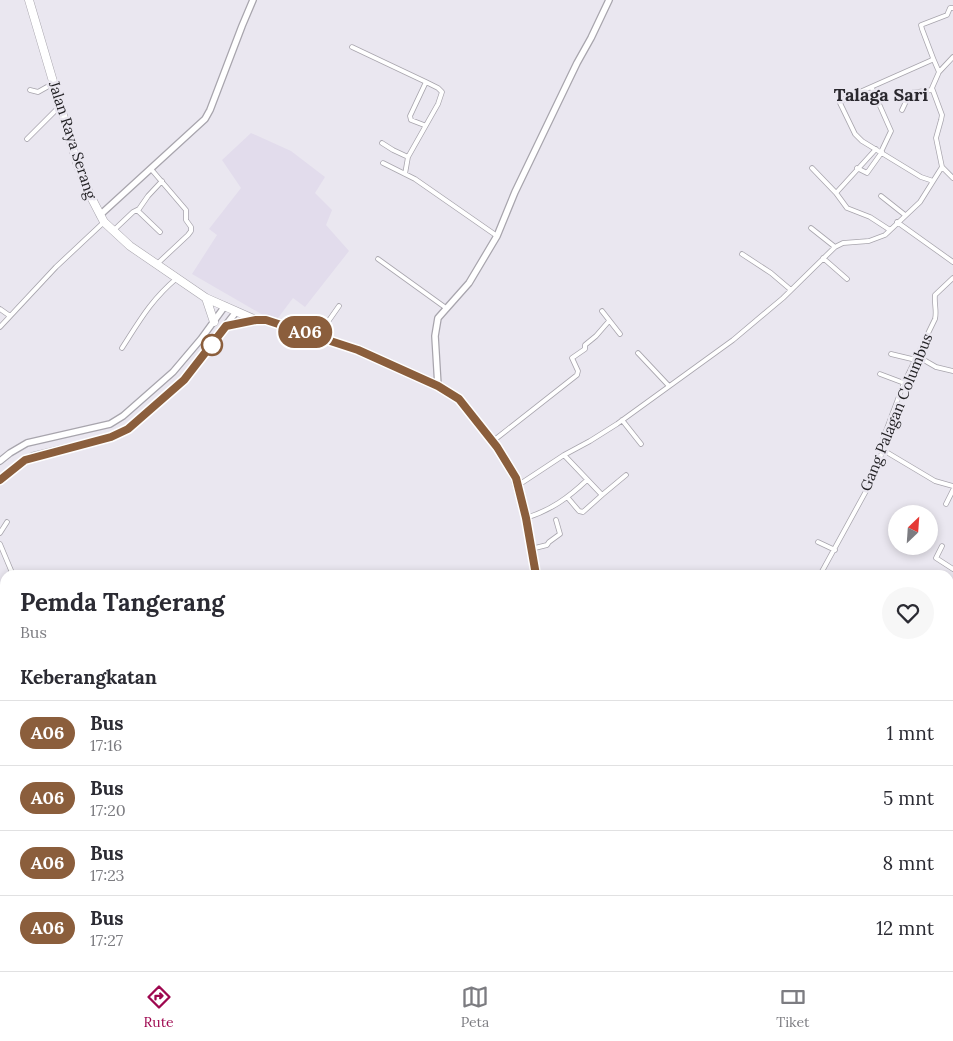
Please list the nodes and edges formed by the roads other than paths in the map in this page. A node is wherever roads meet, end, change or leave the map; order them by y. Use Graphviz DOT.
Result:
graph roads {
  1 [pos="29,0"];
  2 [pos="253,0"];
  3 [pos="609,0"];
  4 [pos="952,8"];
  5 [pos="352,47"];
  6 [pos="953,56"];
  7 [pos="933,58"];
  8 [pos="939,72"];
  9 [pos="426,82"];
  10 [pos="54,83"];
  11 [pos="872,88"];
  12 [pos="30,90"];
  13 [pos="932,90"];
  14 [pos="60,105"];
  15 [pos="902,110"];
  16 [pos="424,125"];
  17 [pos="28,139"];
  18 [pos="382,143"];
  19 [pos="876,149"];
  20 [pos="881,152"];
  21 [pos="408,157"];
  22 [pos="383,163"];
  23 [pos="942,167"];
  24 [pos="812,168"];
  25 [pos="857,168"];
  26 [pos="151,169"];
  27 [pos="405,174"];
  28 [pos="953,178"];
  29 [pos="162,181"];
  30 [pos="933,181"];
  31 [pos="836,193"];
  32 [pos="881,196"];
  33 [pos="137,210"];
  34 [pos="904,215"];
  35 [pos="102,219"];
  36 [pos="897,222"];
  37 [pos="812,228"];
  38 [pos="890,230"];
  39 [pos="113,231"];
  40 [pos="160,232"];
  41 [pos="498,236"];
  42 [pos="836,247"];
  43 [pos="742,254"];
  44 [pos="823,258"];
  45 [pos="378,259"];
  46 [pos="953,262"];
  47 [pos="157,264"];
  48 [pos="177,278"];
  49 [pos="847,278"];
  50 [pos="953,278"];
  51 [pos="791,290"];
  52 [pos="206,298"];
  53 [pos="225,306"];
  54 [pos="339,306"];
  55 [pos="446,308"];
  56 [pos="0,309"];
  57 [pos="602,311"];
  58 [pos="236,312"];
  59 [pos="10,316"];
  60 [pos="256,320"];
  61 [pos="609,321"];
  62 [pos="214,322"];
  63 [pos="226,326"];
  64 [pos="0,327"];
  65 [pos="620,334"];
  66 [pos="318,336"];
  67 [pos="122,348"];
  68 [pos="638,352"];
  69 [pos="891,354"];
  70 [pos="916,358"];
  71 [pos="953,371"];
  72 [pos="880,374"];
  73 [pos="904,384"];
  74 [pos="438,386"];
  75 [pos="669,386"];
  76 [pos="123,416"];
  77 [pos="622,420"];
  78 [pos="128,429"];
  79 [pos="493,441"];
  80 [pos="641,444"];
  81 [pos="883,450"];
  82 [pos="564,455"];
  83 [pos="0,462"];
  84 [pos="626,475"];
  85 [pos="0,480"];
  86 [pos="587,480"];
  87 [pos="517,486"];
  88 [pos="953,488"];
  89 [pos="602,495"];
  90 [pos="568,498"];
  91 [pos="946,504"];
  92 [pos="526,518"];
  93 [pos="556,520"];
  94 [pos="7,522"];
  95 [pos="0,533"];
  96 [pos="818,542"];
  97 [pos="0,544"];
  98 [pos="942,546"];
  99 [pos="531,549"];
  100 [pos="835,550"];
  101 [pos="1,552"];
  102 [pos="953,569"];
  103 [pos="10,570"];
  104 [pos="535,570"];
  105 [pos="823,570"];
  1 -- 10 [label="highway, Jalan Raya Serang"];
  2 -- 26 [label="main road"];
  3 -- 41 [label="main road"];
  4 -- 7 [label="street"];
  5 -- 9 [label="street"];
  6 -- 8 [label="street"];
  7 -- 8 [label="street"];
  7 -- 11 [label="street"];
  8 -- 13 [label="street"];
  9 -- 16 [label="street"];
  9 -- 16 [label="street"];
  10 -- 12 [label="street"];
  10 -- 14 [label="highway, Jalan Raya Serang"];
  11 -- 19 [label="street"];
  11 -- 20 [label="street"];
  13 -- 15 [label="street"];
  13 -- 23 [label="street"];
  14 -- 17 [label="street"];
  14 -- 35 [label="highway, Jalan Raya Serang"];
  16 -- 21 [label="street"];
  18 -- 21 [label="street"];
  19 -- 20 [label="street"];
  19 -- 25 [label="street"];
  20 -- 25 [label="street"];
  20 -- 30 [label="street"];
  21 -- 27 [label="street"];
  22 -- 27 [label="street"];
  23 -- 28 [label="street"];
  23 -- 30 [label="street"];
  24 -- 31 [label="street"];
  25 -- 31 [label="street"];
  26 -- 29 [label="street"];
  26 -- 35 [label="main road"];
  27 -- 41 [label="street"];
  29 -- 33 [label="street"];
  29 -- 47 [label="street"];
  30 -- 34 [label="street"];
  31 -- 38 [label="street"];
  32 -- 34 [label="street"];
  33 -- 39 [label="street"];
  33 -- 40 [label="street"];
  34 -- 36 [label="street"];
  35 -- 39 [label="highway, Jalan Raya Serang"];
  35 -- 59 [label="street"];
  36 -- 38 [label="street"];
  36 -- 46 [label="street"];
  37 -- 42 [label="street"];
  38 -- 42 [label="street"];
  39 -- 47 [label="highway, Jalan Raya Serang"];
  41 -- 55 [label="main road"];
  42 -- 44 [label="street"];
  43 -- 51 [label="street"];
  44 -- 49 [label="street"];
  44 -- 51 [label="street"];
  45 -- 55 [label="street"];
  47 -- 48 [label="highway, Jalan Raya Serang"];
  48 -- 52 [label="highway, Jalan Raya Serang"];
  48 -- 67 [label="street"];
  50 -- 70 [label="street, Gang Palagan Columbus"];
  51 -- 75 [label="street"];
  52 -- 53 [label="highway, Jalan Raya Serang"];
  52 -- 62 [label="highway"];
  53 -- 58 [label="highway, Jalan Raya Serang"];
  53 -- 62 [label="main road"];
  54 -- 66 [label="street"];
  55 -- 74 [label="main road"];
  56 -- 59 [label="street"];
  57 -- 61 [label="street"];
  58 -- 60 [label="highway, Jalan Raya Serang"];
  58 -- 63 [label="main road"];
  59 -- 64 [label="street"];
  60 -- 63 [label="highway"];
  60 -- 66 [label="highway, Jalan Raya Serang"];
  61 -- 65 [label="street"];
  61 -- 79 [label="street"];
  62 -- 76 [label="main road"];
  63 -- 78 [label="main road"];
  66 -- 74 [label="highway, Jalan Raya Serang"];
  68 -- 75 [label="street"];
  69 -- 70 [label="street"];
  70 -- 71 [label="street"];
  70 -- 73 [label="street, Gang Palagan Columbus"];
  72 -- 73 [label="street"];
  73 -- 81 [label="street, Gang Palagan Columbus"];
  74 -- 79 [label="highway, Jalan Raya Serang"];
  75 -- 77 [label="street"];
  76 -- 78 [label="main road"];
  76 -- 83 [label="main road"];
  77 -- 80 [label="street"];
  77 -- 82 [label="street"];
  78 -- 85 [label="main road"];
  79 -- 87 [label="highway, Jalan Raya Serang"];
  81 -- 88 [label="street"];
  81 -- 100 [label="street, Gang Palagan Columbus"];
  82 -- 86 [label="street"];
  82 -- 87 [label="street"];
  84 -- 89 [label="street"];
  86 -- 89 [label="street"];
  86 -- 90 [label="street"];
  87 -- 92 [label="highway, Jalan Raya Serang"];
  88 -- 91 [label="street"];
  89 -- 90 [label="street"];
  90 -- 92 [label="street"];
  92 -- 99 [label="highway, Jalan Raya Serang"];
  93 -- 99 [label="street"];
  94 -- 95 [label="street"];
  96 -- 100 [label="street"];
  97 -- 101 [label="street"];
  98 -- 102 [label="street"];
  99 -- 104 [label="highway, Jalan Raya Serang"];
  100 -- 105 [label="street, Gang Palagan Columbus"];
  101 -- 103 [label="street"];
}
